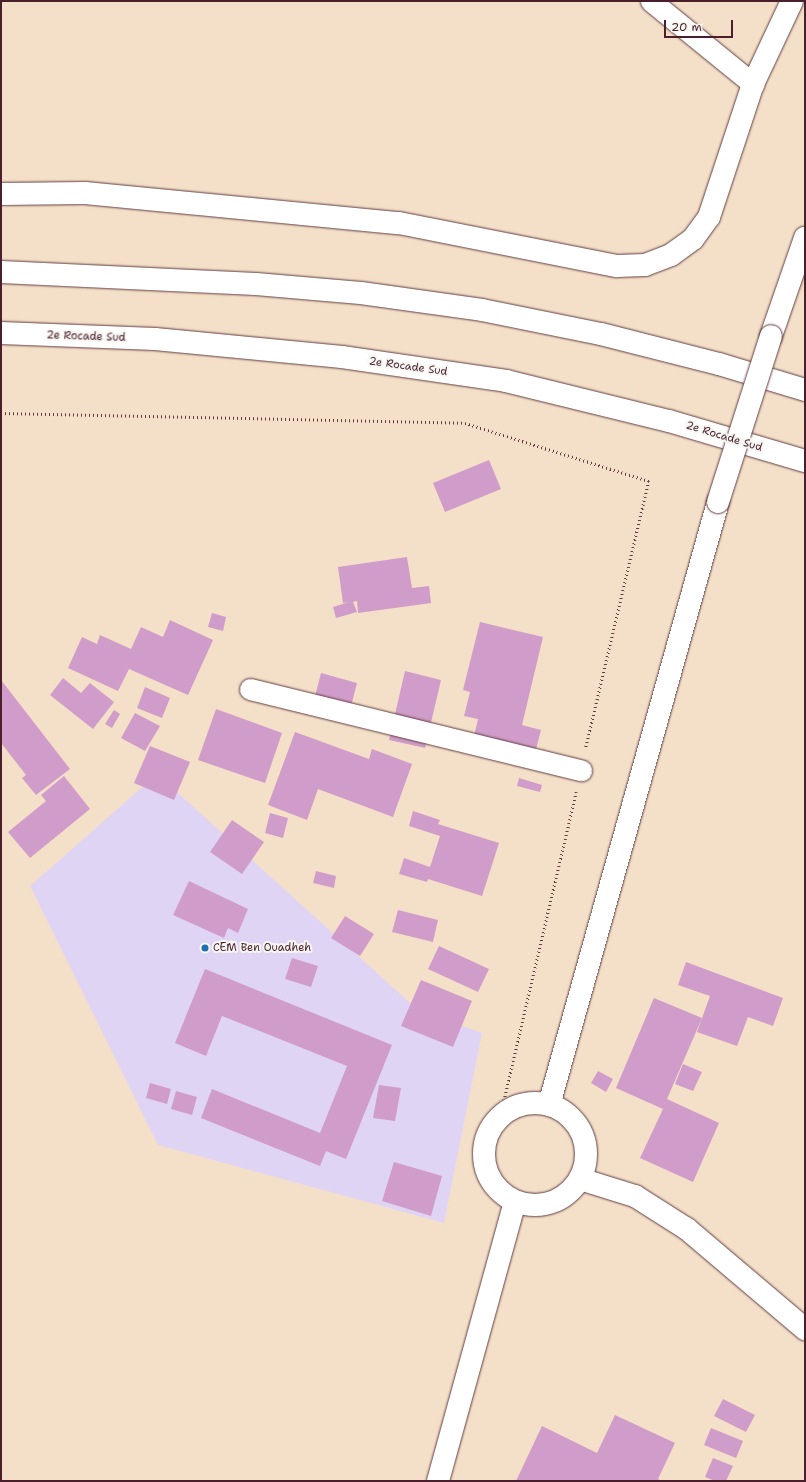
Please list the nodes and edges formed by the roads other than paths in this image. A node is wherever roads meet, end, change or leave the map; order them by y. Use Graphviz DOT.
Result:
graph roads {
  1 [pos="651,1"];
  2 [pos="792,1"];
  3 [pos="753,84"];
  4 [pos="1,194"];
  5 [pos="805,238"];
  6 [pos="1,272"];
  7 [pos="1,333"];
  8 [pos="805,390"];
  9 [pos="805,461"];
  10 [pos="250,689"];
  11 [pos="581,770"];
  12 [pos="549,1105"];
  13 [pos="580,1179"];
  14 [pos="515,1201"];
  15 [pos="805,1329"];
  16 [pos="438,1481"];
  1 -- 3 [label="street"];
  2 -- 3 [label="main road"];
  3 -- 4 [label="main road"];
  5 -- 12 [label="main road, bridge"];
  6 -- 8 [label="main road"];
  7 -- 9 [label="main road, 2e Rocade Sud"];
  10 -- 11 [label="street"];
  12 -- 13 [label="main road"];
  12 -- 14 [label="main road"];
  13 -- 14 [label="main road"];
  13 -- 15 [label="main road"];
  14 -- 16 [label="main road"];
}
